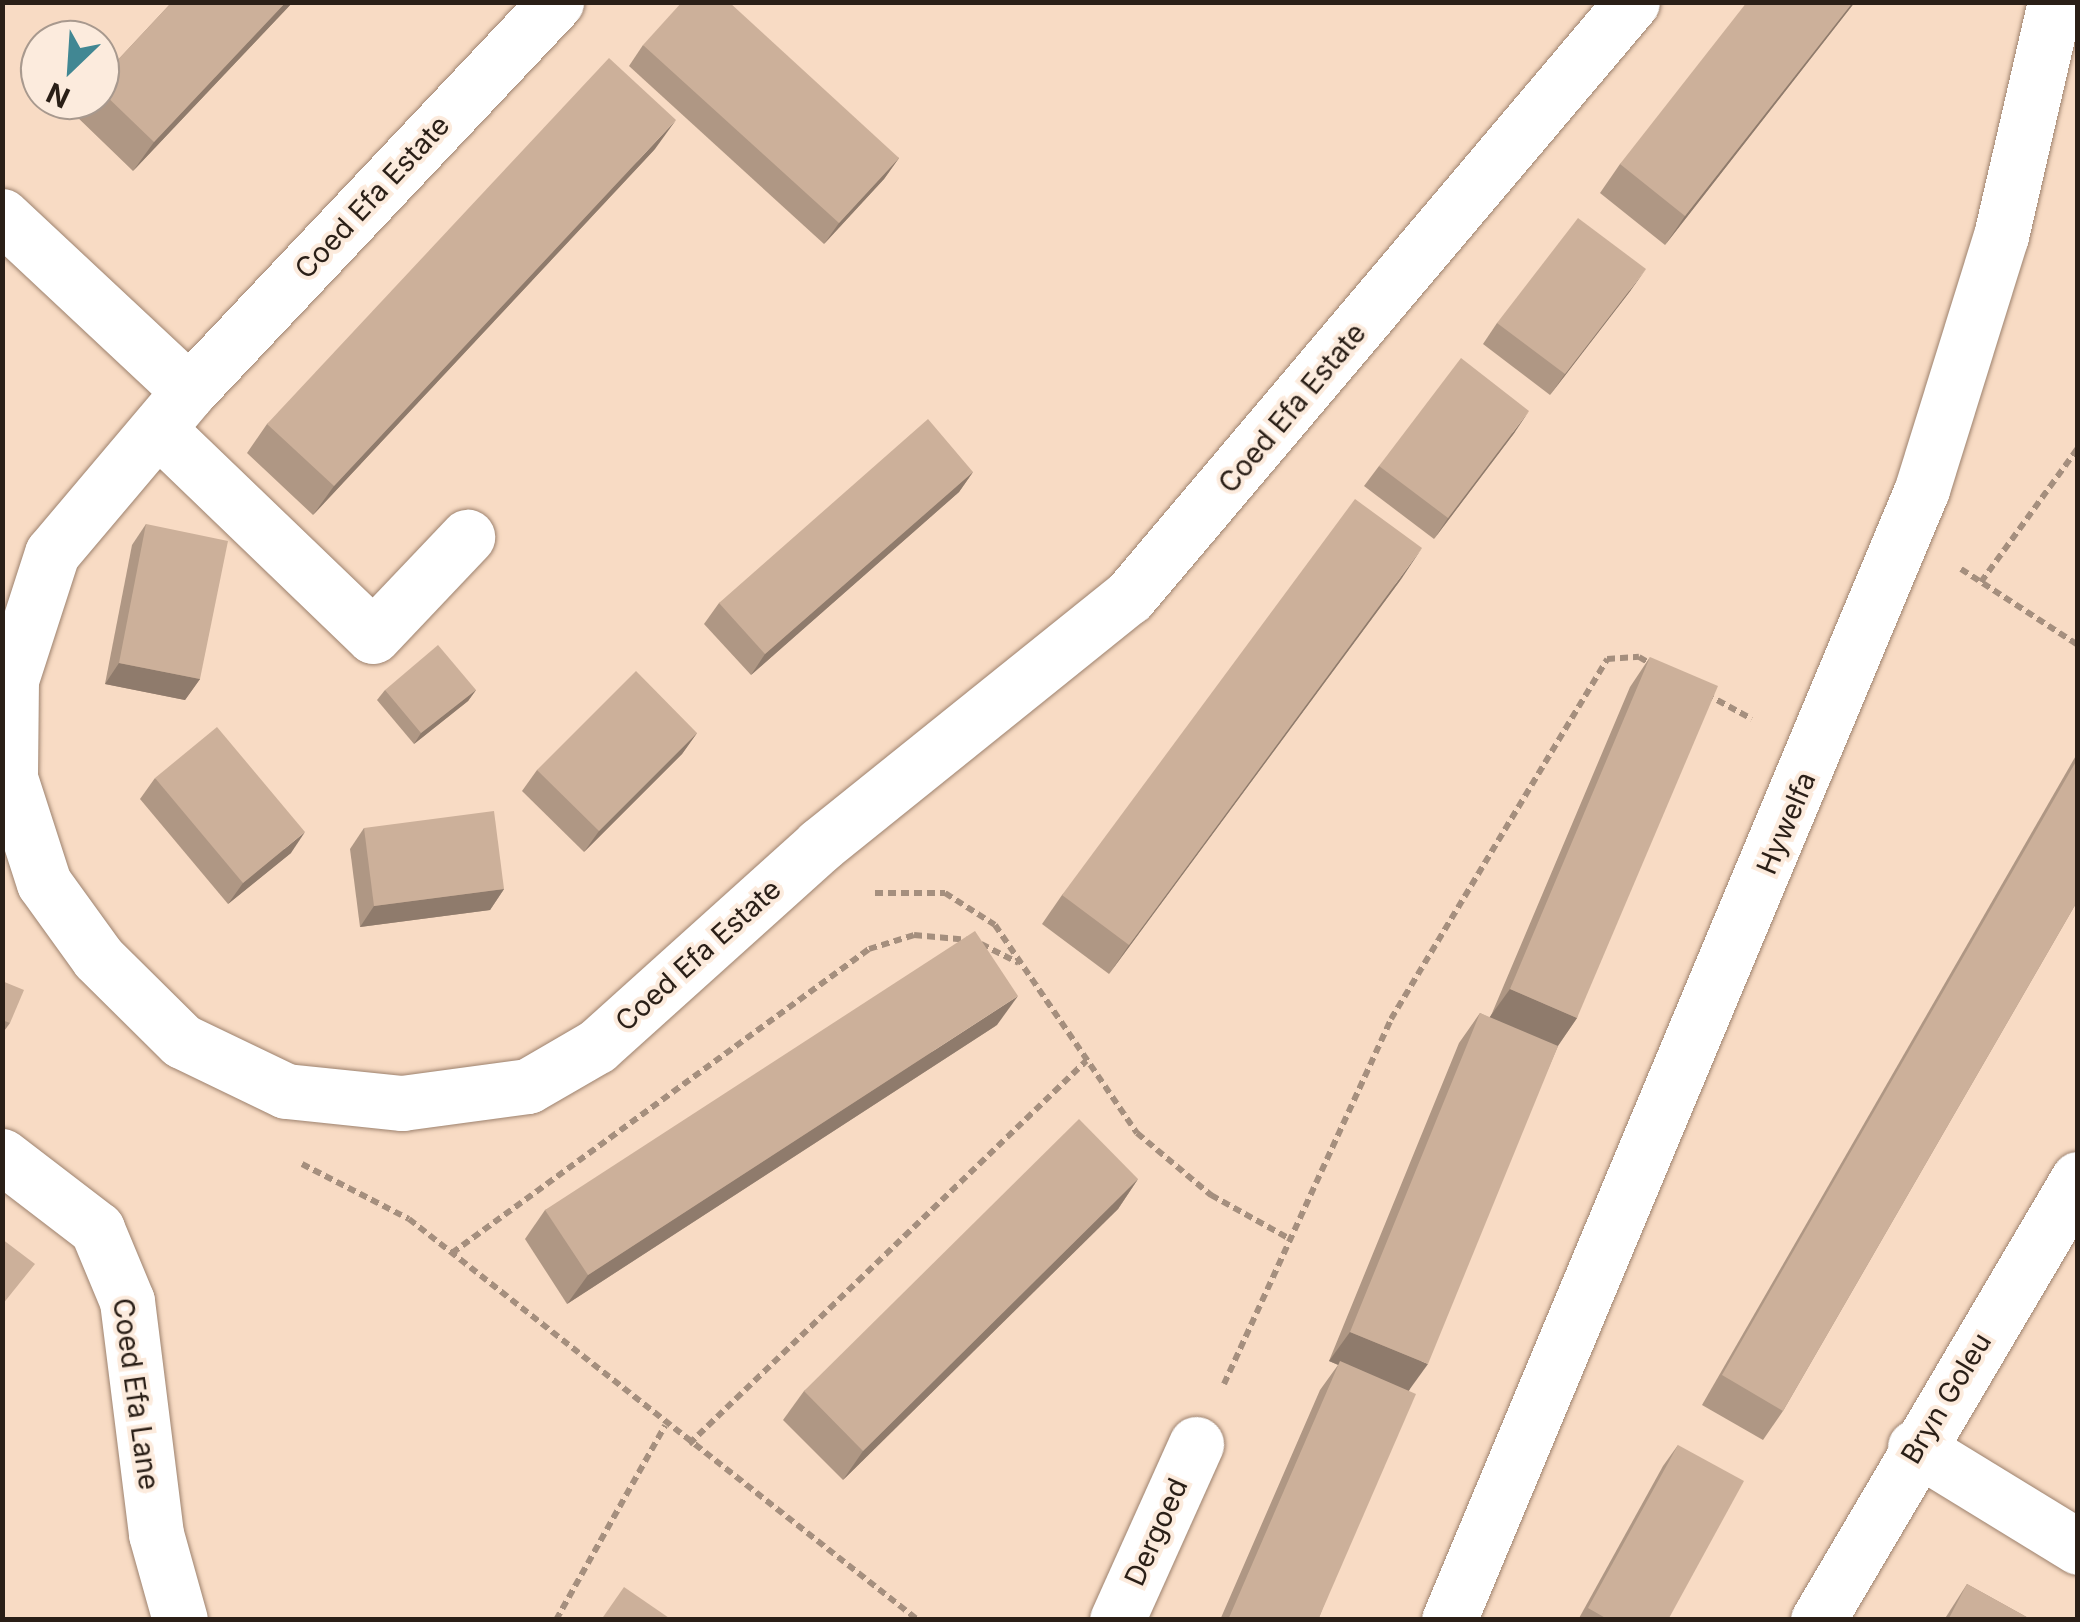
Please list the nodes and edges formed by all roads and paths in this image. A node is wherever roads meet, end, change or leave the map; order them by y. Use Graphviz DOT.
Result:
graph roads {
  1 [pos="556,2"];
  2 [pos="1632,2"];
  3 [pos="2055,2"];
  4 [pos="2,216"];
  5 [pos="174,410"];
  6 [pos="2078,448"];
  7 [pos="1904,532"];
  8 [pos="467,537"];
  9 [pos="1982,582"];
  10 [pos="2078,644"];
  11 [pos="1655,666"];
  12 [pos="1703,692"];
  13 [pos="1815,753"];
  14 [pos="864,897"];
  15 [pos="1020,964"];
  16 [pos="1086,1061"];
  17 [pos="2,1156"];
  18 [pos="288,1157"];
  19 [pos="2078,1179"];
  20 [pos="1290,1239"];
  21 [pos="452,1253"];
  22 [pos="666,1426"];
  23 [pos="689,1444"];
  24 [pos="1196,1444"];
  25 [pos="1915,1448"];
  26 [pos="2078,1547"];
  27 [pos="180,1620"];
  28 [pos="556,1620"];
  29 [pos="918,1620"];
  30 [pos="1117,1620"];
  31 [pos="1450,1620"];
  32 [pos="1818,1620"];
  1 -- 5 [label="street, Coed Efa Estate"];
  2 -- 5 [label="street, Coed Efa Estate"];
  3 -- 7 [label="street, Hywelfa"];
  4 -- 5 [label="street"];
  5 -- 8 [label="street"];
  6 -- 9 [label="path"];
  7 -- 9 [label="path"];
  7 -- 13 [label="street, Hywelfa"];
  9 -- 10 [label="path"];
  11 -- 20 [label="path"];
  12 -- 13 [label="path"];
  13 -- 31 [label="street, Hywelfa"];
  14 -- 15 [label="path"];
  15 -- 16 [label="path"];
  15 -- 21 [label="path"];
  16 -- 20 [label="path"];
  16 -- 23 [label="path"];
  17 -- 27 [label="street, Coed Efa Lane"];
  18 -- 21 [label="path"];
  19 -- 25 [label="street, Bryn Goleu"];
  20 -- 24 [label="path"];
  21 -- 22 [label="path"];
  22 -- 23 [label="path"];
  22 -- 28 [label="path"];
  23 -- 29 [label="path"];
  24 -- 30 [label="street, Dergoed"];
  25 -- 26 [label="street"];
  25 -- 32 [label="street, Bryn Goleu"];
}
